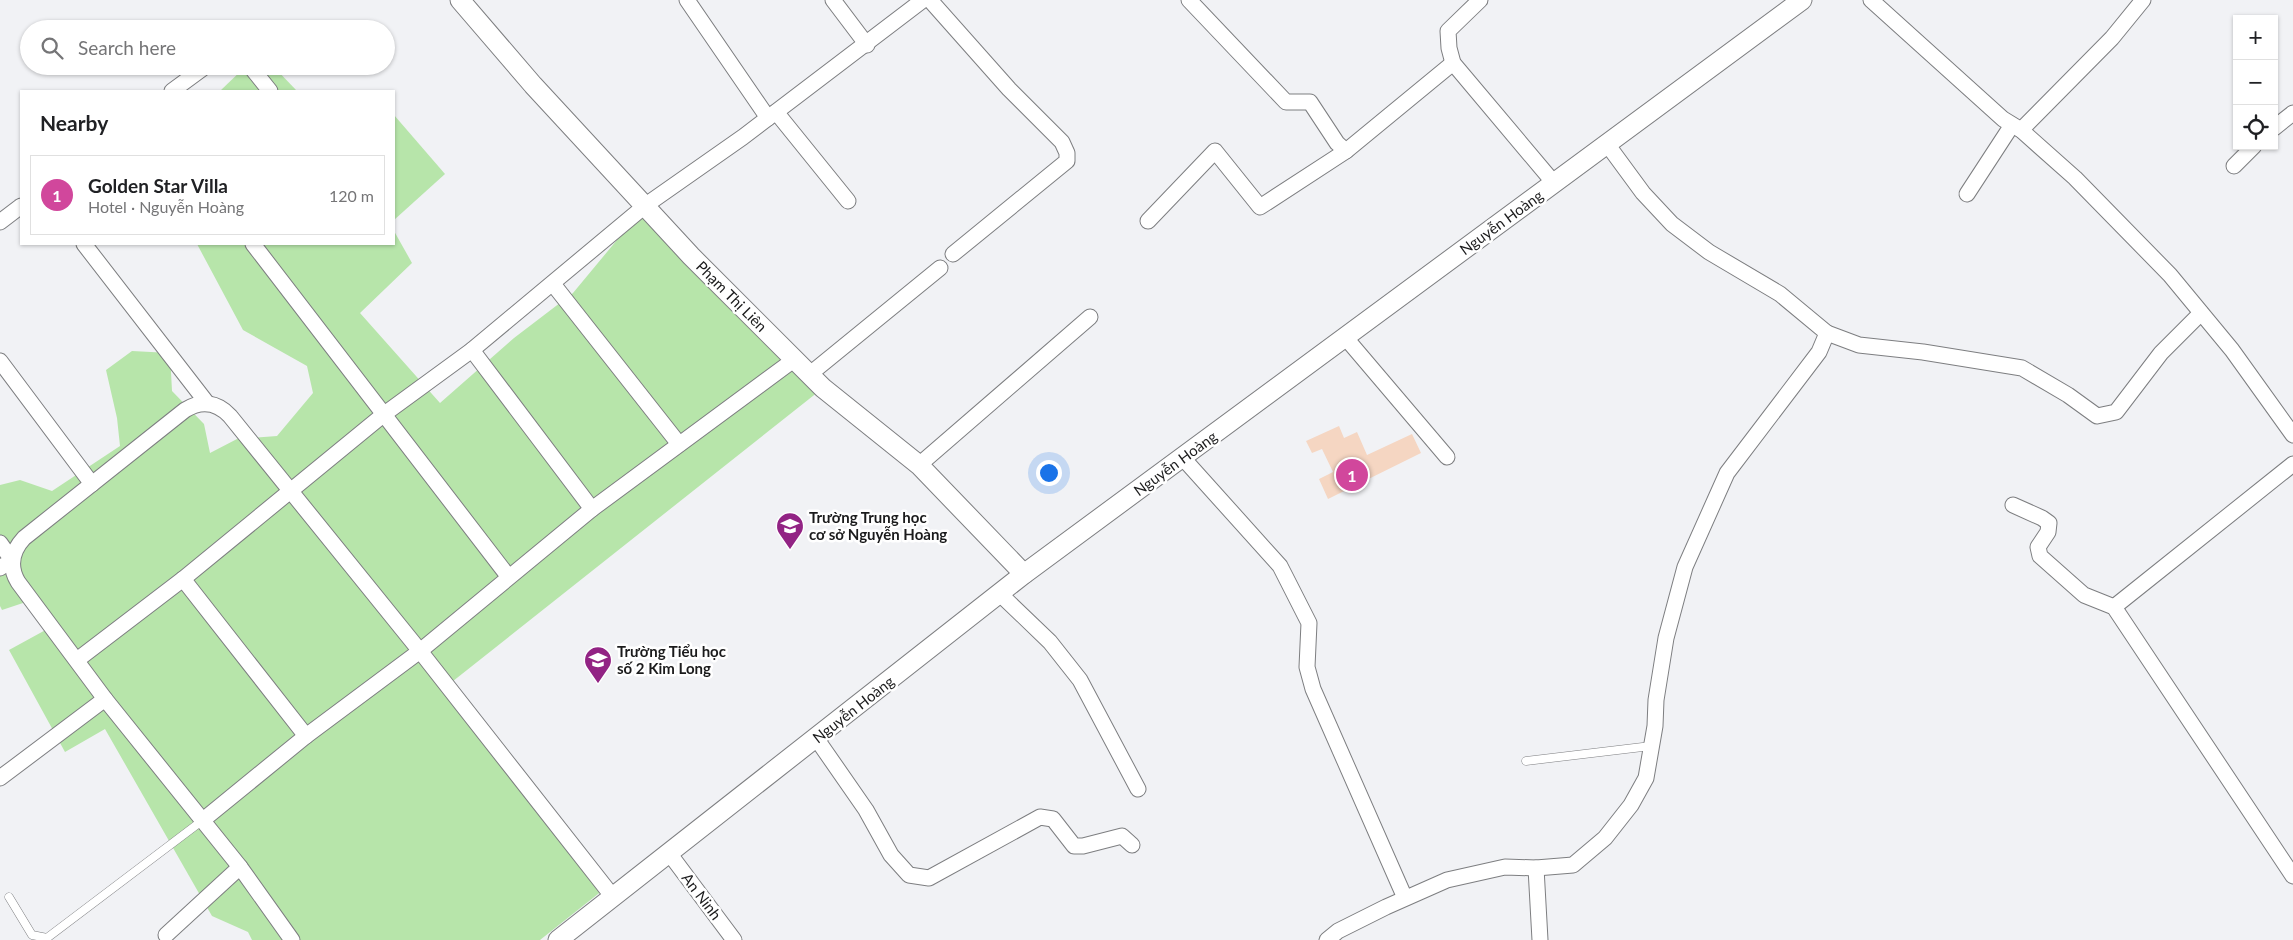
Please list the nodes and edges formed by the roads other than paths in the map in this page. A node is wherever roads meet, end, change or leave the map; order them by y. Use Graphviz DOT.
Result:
graph roads {
  1 [pos="460,0"];
  2 [pos="687,0"];
  3 [pos="833,0"];
  4 [pos="924,0"];
  5 [pos="930,0"];
  6 [pos="1189,0"];
  7 [pos="1480,0"];
  8 [pos="1802,0"];
  9 [pos="1871,0"];
  10 [pos="2143,0"];
  11 [pos="866,45"];
  12 [pos="1453,62"];
  13 [pos="194,75"];
  14 [pos="257,75"];
  15 [pos="173,90"];
  16 [pos="269,90"];
  17 [pos="2293,113"];
  18 [pos="772,115"];
  19 [pos="2278,125"];
  20 [pos="2016,128"];
  21 [pos="1608,144"];
  22 [pos="2250,150"];
  23 [pos="1346,151"];
  24 [pos="2234,166"];
  25 [pos="1554,183"];
  26 [pos="1967,194"];
  27 [pos="848,201"];
  28 [pos="646,205"];
  29 [pos="20,207"];
  30 [pos="1148,220"];
  31 [pos="0,222"];
  32 [pos="85,245"];
  33 [pos="253,245"];
  34 [pos="953,254"];
  35 [pos="940,268"];
  36 [pos="553,284"];
  37 [pos="2201,313"];
  38 [pos="1090,317"];
  39 [pos="1827,333"];
  40 [pos="1345,337"];
  41 [pos="472,350"];
  42 [pos="795,359"];
  43 [pos="0,361"];
  44 [pos="810,374"];
  45 [pos="207,403"];
  46 [pos="383,415"];
  47 [pos="2293,435"];
  48 [pos="679,444"];
  49 [pos="1447,457"];
  50 [pos="1182,458"];
  51 [pos="2293,464"];
  52 [pos="919,465"];
  53 [pos="92,484"];
  54 [pos="290,492"];
  55 [pos="2012,505"];
  56 [pos="592,509"];
  57 [pos="0,543"];
  58 [pos="6,564"];
  59 [pos="1024,574"];
  60 [pos="508,576"];
  61 [pos="183,579"];
  62 [pos="999,593"];
  63 [pos="2114,607"];
  64 [pos="420,651"];
  65 [pos="77,660"];
  66 [pos="105,699"];
  67 [pos="306,736"];
  68 [pos="816,738"];
  69 [pos="1651,746"];
  70 [pos="1526,761"];
  71 [pos="0,778"];
  72 [pos="1138,789"];
  73 [pos="203,820"];
  74 [pos="1132,845"];
  75 [pos="669,853"];
  76 [pos="2288,857"];
  77 [pos="240,867"];
  78 [pos="1536,868"];
  79 [pos="2293,876"];
  80 [pos="9,897"];
  81 [pos="613,897"];
  82 [pos="1405,898"];
  83 [pos="166,935"];
  84 [pos="292,940"];
  85 [pos="558,940"];
  86 [pos="734,940"];
  87 [pos="1327,940"];
  88 [pos="1540,940"];
  1 -- 28 [label="street, Phạm Thị Liên"];
  2 -- 18 [label="street"];
  3 -- 11 [label="street"];
  4 -- 11 [label="street"];
  5 -- 34 [label="street"];
  6 -- 23 [label="street"];
  7 -- 12 [label="street"];
  8 -- 21 [label="street, Nguyễn Hoàng"];
  9 -- 20 [label="street"];
  10 -- 20 [label="street"];
  11 -- 18 [label="street"];
  12 -- 23 [label="street"];
  12 -- 25 [label="street"];
  13 -- 15 [label="street"];
  14 -- 16 [label="street"];
  17 -- 19 [label="street"];
  18 -- 27 [label="street"];
  18 -- 28 [label="street"];
  20 -- 26 [label="street"];
  20 -- 37 [label="street"];
  21 -- 25 [label="street, Nguyễn Hoàng"];
  21 -- 39 [label="street"];
  22 -- 24 [label="street"];
  23 -- 30 [label="street"];
  25 -- 40 [label="street, Nguyễn Hoàng"];
  28 -- 36 [label="street"];
  28 -- 42 [label="street, Phạm Thị Liên"];
  29 -- 31 [label="street"];
  32 -- 45 [label="street"];
  33 -- 46 [label="street"];
  35 -- 44 [label="street"];
  36 -- 41 [label="street"];
  36 -- 48 [label="street"];
  37 -- 39 [label="street"];
  37 -- 47 [label="street"];
  38 -- 52 [label="street"];
  39 -- 69 [label="street"];
  40 -- 49 [label="street"];
  40 -- 50 [label="street, Nguyễn Hoàng"];
  41 -- 46 [label="street"];
  41 -- 56 [label="street"];
  42 -- 44 [label="street, Phạm Thị Liên"];
  42 -- 48 [label="street"];
  43 -- 53 [label="street"];
  44 -- 52 [label="street, Phạm Thị Liên"];
  45 -- 53 [label="street"];
  45 -- 54 [label="street"];
  46 -- 54 [label="street"];
  46 -- 60 [label="street"];
  48 -- 56 [label="street"];
  50 -- 59 [label="street, Nguyễn Hoàng"];
  50 -- 82 [label="street"];
  51 -- 63 [label="street"];
  52 -- 59 [label="street, Phạm Thị Liên"];
  53 -- 58 [label="street"];
  54 -- 61 [label="street"];
  54 -- 64 [label="street"];
  55 -- 63 [label="street"];
  56 -- 60 [label="street"];
  57 -- 58 [label="street"];
  58 -- 65 [label="street"];
  59 -- 62 [label="street, Nguyễn Hoàng"];
  60 -- 64 [label="street"];
  61 -- 65 [label="street"];
  61 -- 67 [label="street"];
  62 -- 68 [label="street, Nguyễn Hoàng"];
  62 -- 72 [label="street"];
  63 -- 76 [label="street"];
  64 -- 67 [label="street"];
  64 -- 81 [label="street"];
  65 -- 66 [label="street"];
  66 -- 71 [label="street"];
  66 -- 73 [label="street"];
  67 -- 73 [label="street"];
  68 -- 74 [label="street"];
  68 -- 75 [label="street, Nguyễn Hoàng"];
  69 -- 70 [label="lane"];
  69 -- 78 [label="street"];
  73 -- 77 [label="street"];
  73 -- 80 [label="lane"];
  75 -- 81 [label="street, Nguyễn Hoàng"];
  75 -- 86 [label="street, An Ninh"];
  76 -- 79 [label="street"];
  77 -- 83 [label="street"];
  77 -- 84 [label="street"];
  78 -- 82 [label="street"];
  78 -- 88 [label="street"];
  81 -- 85 [label="street, Nguyễn Hoàng"];
  82 -- 87 [label="street"];
}
